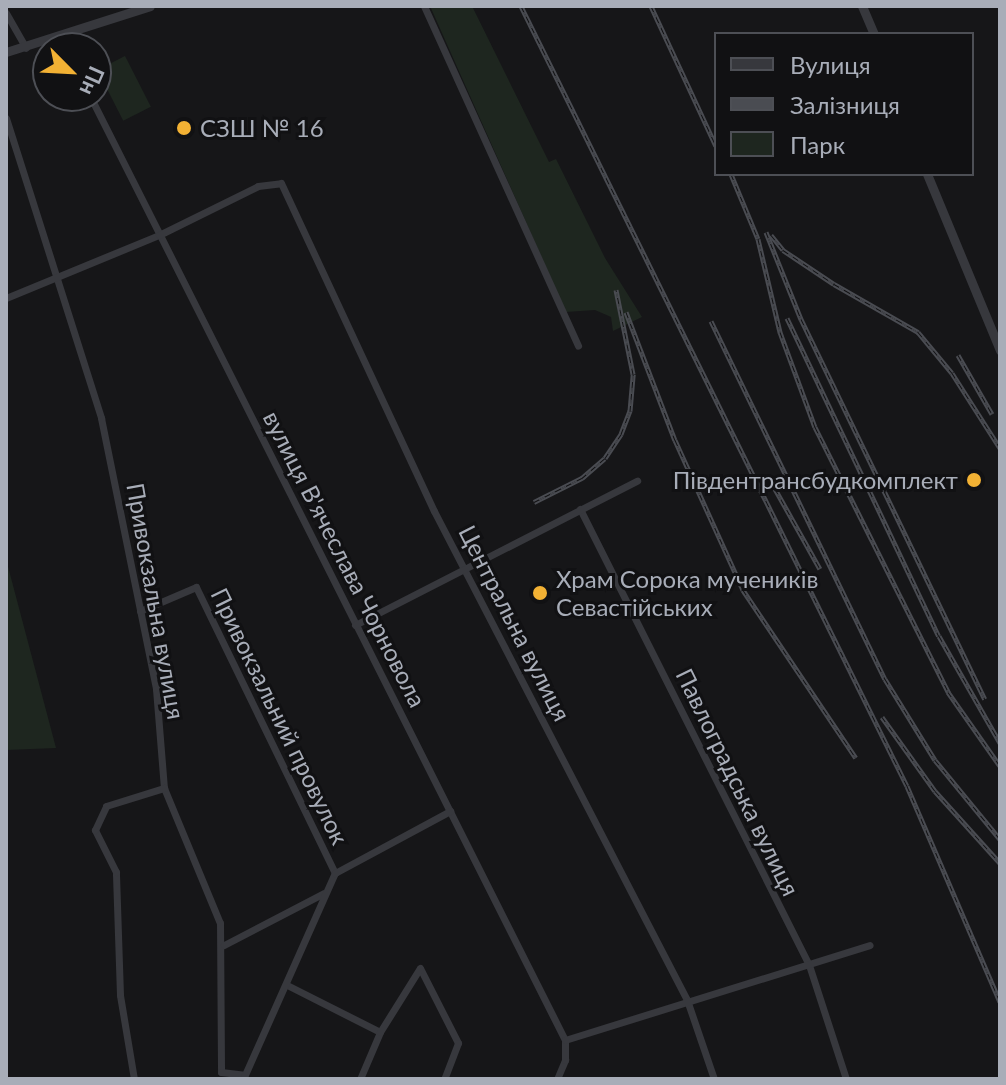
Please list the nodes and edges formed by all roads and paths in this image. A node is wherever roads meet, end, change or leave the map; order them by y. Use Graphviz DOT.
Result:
graph roads {
  1 [pos="150,6"];
  2 [pos="424,6"];
  3 [pos="862,6"];
  4 [pos="6,13"];
  5 [pos="72,32"];
  6 [pos="873,32"];
  7 [pos="32,46"];
  8 [pos="26,48"];
  9 [pos="6,52"];
  10 [pos="98,112"];
  11 [pos="6,118"];
  12 [pos="928,176"];
  13 [pos="159,235"];
  14 [pos="60,278"];
  15 [pos="6,298"];
  16 [pos="578,346"];
  17 [pos="1000,350"];
  18 [pos="637,481"];
  19 [pos="580,509"];
  20 [pos="465,570"];
  21 [pos="140,611"];
  22 [pos="355,625"];
  23 [pos="164,788"];
  24 [pos="450,811"];
  25 [pos="335,873"];
  26 [pos="324,893"];
  27 [pos="224,945"];
  28 [pos="870,945"];
  29 [pos="809,965"];
  30 [pos="287,985"];
  31 [pos="687,1000"];
  32 [pos="380,1032"];
  33 [pos="565,1040"];
  34 [pos="244,1077"];
  35 [pos="134,1079"];
  36 [pos="360,1079"];
  37 [pos="444,1079"];
  38 [pos="557,1079"];
  39 [pos="714,1079"];
  40 [pos="846,1079"];
  1 -- 5 [label="street"];
  2 -- 16 [label="street"];
  3 -- 6 [label="street"];
  4 -- 8 [label="street"];
  7 -- 8 [label="street"];
  8 -- 9 [label="street"];
  10 -- 13 [label="street, вулиця В'ячеслава Чорновола"];
  11 -- 14 [label="street, Привокзальна вулиця"];
  12 -- 17 [label="street"];
  13 -- 14 [label="street"];
  13 -- 20 [label="street, Центральна вулиця"];
  13 -- 22 [label="street, вулиця В'ячеслава Чорновола"];
  14 -- 15 [label="street"];
  14 -- 21 [label="street, Привокзальна вулиця"];
  18 -- 19 [label="street"];
  19 -- 20 [label="street"];
  19 -- 29 [label="street, Павлоградська вулиця"];
  20 -- 22 [label="street"];
  20 -- 31 [label="street, Центральна вулиця"];
  21 -- 23 [label="street, Привокзальна вулиця"];
  21 -- 25 [label="street, Привокзальний провулок"];
  22 -- 24 [label="street, вулиця В'ячеслава Чорновола"];
  23 -- 27 [label="street, Привокзальна вулиця"];
  23 -- 35 [label="street"];
  24 -- 25 [label="street"];
  24 -- 33 [label="street, вулиця В'ячеслава Чорновола"];
  25 -- 26 [label="street, Привокзальна вулиця"];
  26 -- 27 [label="street"];
  26 -- 30 [label="street, Привокзальна вулиця"];
  27 -- 34 [label="street, Привокзальна вулиця"];
  28 -- 29 [label="street"];
  29 -- 31 [label="street"];
  29 -- 40 [label="street, Павлоградська вулиця"];
  30 -- 32 [label="street"];
  30 -- 34 [label="street, Привокзальна вулиця"];
  31 -- 33 [label="street"];
  31 -- 39 [label="street, Центральна вулиця"];
  32 -- 36 [label="street"];
  32 -- 37 [label="street"];
  33 -- 38 [label="street"];
}
